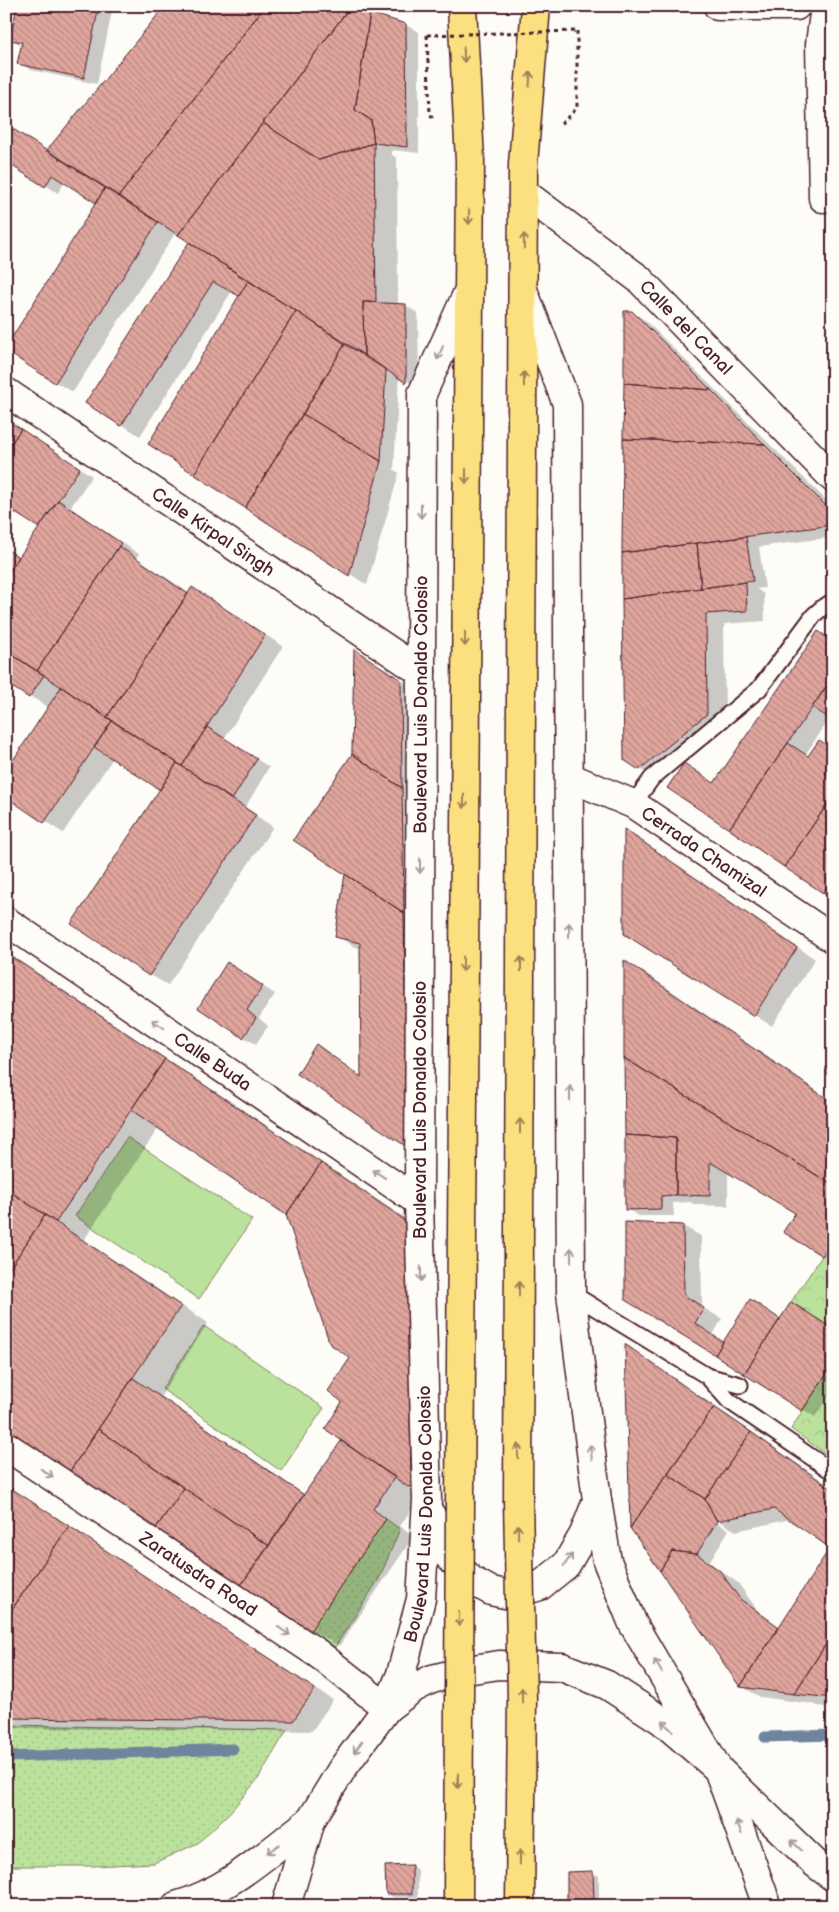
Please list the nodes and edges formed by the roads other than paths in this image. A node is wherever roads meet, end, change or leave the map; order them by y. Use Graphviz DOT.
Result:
graph roads {
  1 [pos="462,6"];
  2 [pos="536,6"];
  3 [pos="718,6"];
  4 [pos="796,6"];
  5 [pos="825,6"];
  6 [pos="524,193"];
  7 [pos="823,198"];
  8 [pos="523,290"];
  9 [pos="468,292"];
  10 [pos="6,392"];
  11 [pos="833,478"];
  12 [pos="833,602"];
  13 [pos="421,672"];
  14 [pos="569,777"];
  15 [pos="633,804"];
  16 [pos="6,921"];
  17 [pos="833,939"];
  18 [pos="419,1202"];
  19 [pos="571,1293"];
  20 [pos="707,1376"];
  21 [pos="740,1385"];
  22 [pos="6,1446"];
  23 [pos="833,1472"];
  24 [pos="427,1500"];
  25 [pos="597,1500"];
  26 [pos="387,1708"];
  27 [pos="718,1769"];
  28 [pos="311,1820"];
  29 [pos="833,1877"];
  30 [pos="176,1906"];
  31 [pos="286,1906"];
  32 [pos="458,1906"];
  33 [pos="520,1906"];
  34 [pos="766,1906"];
  1 -- 9 [label="main road, Boulevard Luis Donaldo Colosio, one-way"];
  6 -- 2 [label="main road, one-way"];
  3 -- 4 [label="main road"];
  5 -- 7 [label="main road"];
  8 -- 6 [label="main road, one-way"];
  6 -- 11 [label="main road, Calle del Canal"];
  8 -- 14 [label="main road"];
  33 -- 8 [label="main road, one-way, bridge"];
  9 -- 13 [label="main road, Boulevard Luis Donaldo Colosio, one-way"];
  9 -- 32 [label="main road, Boulevard Luis Donaldo Colosio, one-way, bridge"];
  10 -- 13 [label="main road, Calle Kirpal Singh"];
  12 -- 15 [label="lane"];
  13 -- 18 [label="main road, Boulevard Luis Donaldo Colosio, one-way"];
  14 -- 15 [label="main road, Cerrada Chamizal"];
  19 -- 14 [label="main road, one-way"];
  15 -- 17 [label="main road, Cerrada Chamizal"];
  18 -- 16 [label="main road, Calle Buda, one-way"];
  18 -- 24 [label="main road, Boulevard Luis Donaldo Colosio, one-way"];
  19 -- 20 [label="lane"];
  25 -- 19 [label="main road, one-way"];
  20 -- 21 [label="lane"];
  20 -- 23 [label="lane"];
  22 -- 26 [label="main road, Zaratusdra Road, one-way"];
  24 -- 25 [label="main road, one-way"];
  24 -- 26 [label="main road, Boulevard Luis Donaldo Colosio"];
  27 -- 25 [label="main road, one-way"];
  27 -- 26 [label="main road, one-way"];
  26 -- 28 [label="main road, Boulevard Luis Donaldo Colosio, one-way"];
  29 -- 27 [label="main road, one-way"];
  34 -- 27 [label="main road, one-way"];
  28 -- 30 [label="main road, one-way"];
  28 -- 31 [label="main road, Boulevard Luis Donaldo Colosio"];
}
